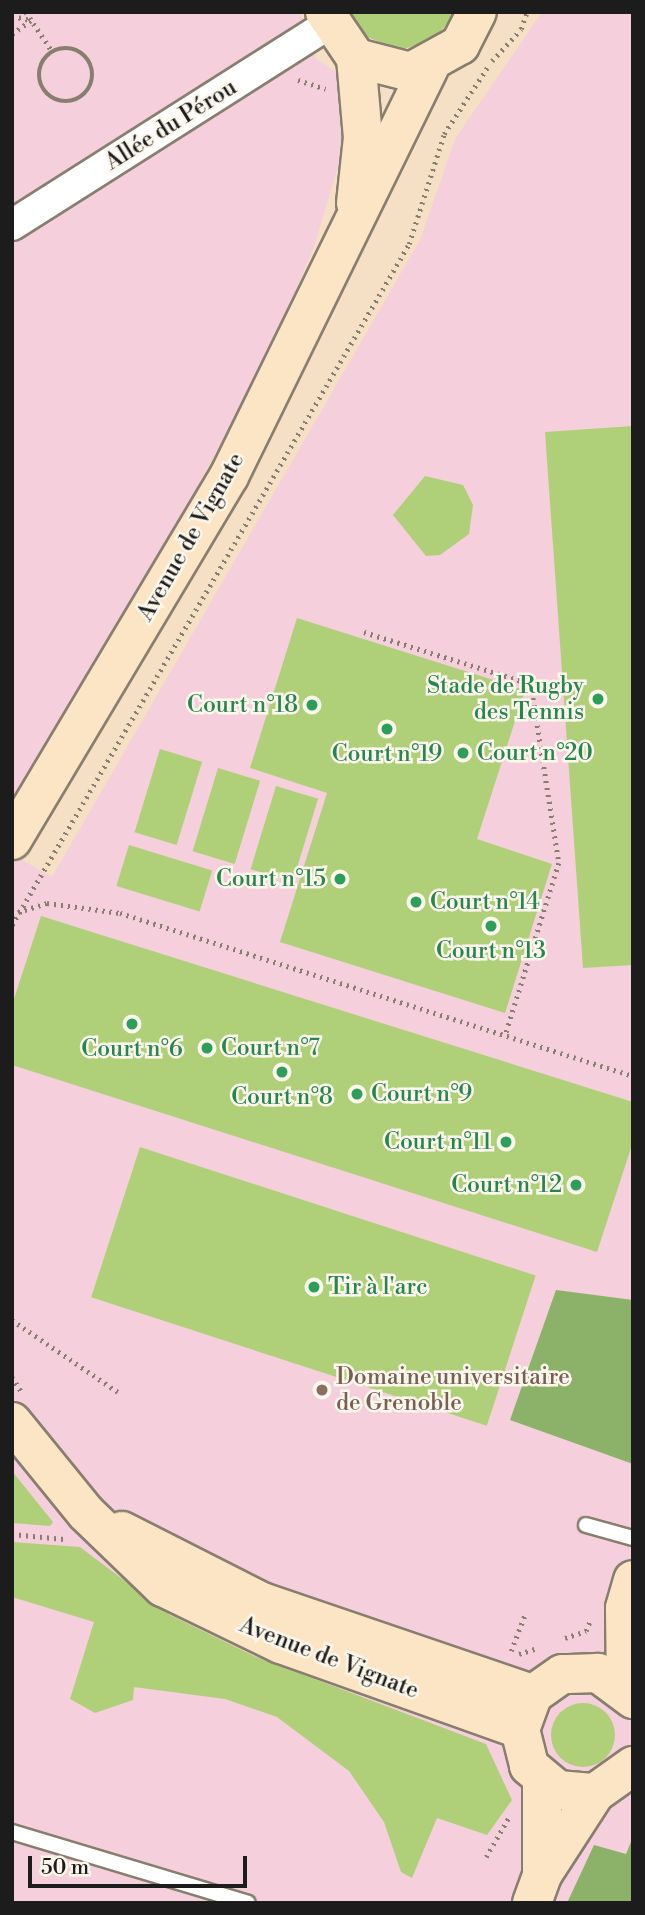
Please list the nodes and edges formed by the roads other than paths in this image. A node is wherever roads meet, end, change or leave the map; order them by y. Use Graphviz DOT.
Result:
graph roads {
  1 [pos="327,18"];
  2 [pos="478,18"];
  3 [pos="356,58"];
  4 [pos="429,67"];
  5 [pos="12,225"];
  6 [pos="354,226"];
  7 [pos="13,838"];
  8 [pos="19,1410"];
  9 [pos="586,1525"];
  10 [pos="79,1526"];
  11 [pos="633,1538"];
  12 [pos="629,1594"];
  13 [pos="581,1671"];
  14 [pos="539,1689"];
  15 [pos="630,1695"];
  16 [pos="520,1729"];
  17 [pos="633,1766"];
  18 [pos="595,1793"];
  19 [pos="533,1796"];
  20 [pos="12,1832"];
  21 [pos="537,1889"];
  22 [pos="248,1903"];
  1 -- 3 [label="street"];
  1 -- 5 [label="street, Allée du Pérou"];
  2 -- 4 [label="street"];
  3 -- 4 [label="street"];
  3 -- 6 [label="street, Avenue de Vignate"];
  4 -- 6 [label="street, Avenue de Vignate"];
  6 -- 7 [label="street, Avenue de Vignate"];
  8 -- 10 [label="street, Avenue de Vignate"];
  9 -- 11 [label="lane"];
  10 -- 14 [label="street, Avenue de Vignate"];
  10 -- 16 [label="street, Avenue de Vignate"];
  12 -- 13 [label="street"];
  12 -- 15 [label="street"];
  13 -- 14 [label="street"];
  13 -- 15 [label="street"];
  14 -- 16 [label="street"];
  16 -- 19 [label="street"];
  17 -- 18 [label="street"];
  18 -- 19 [label="street"];
  18 -- 21 [label="street"];
  19 -- 21 [label="street"];
  20 -- 22 [label="lane"];
}
